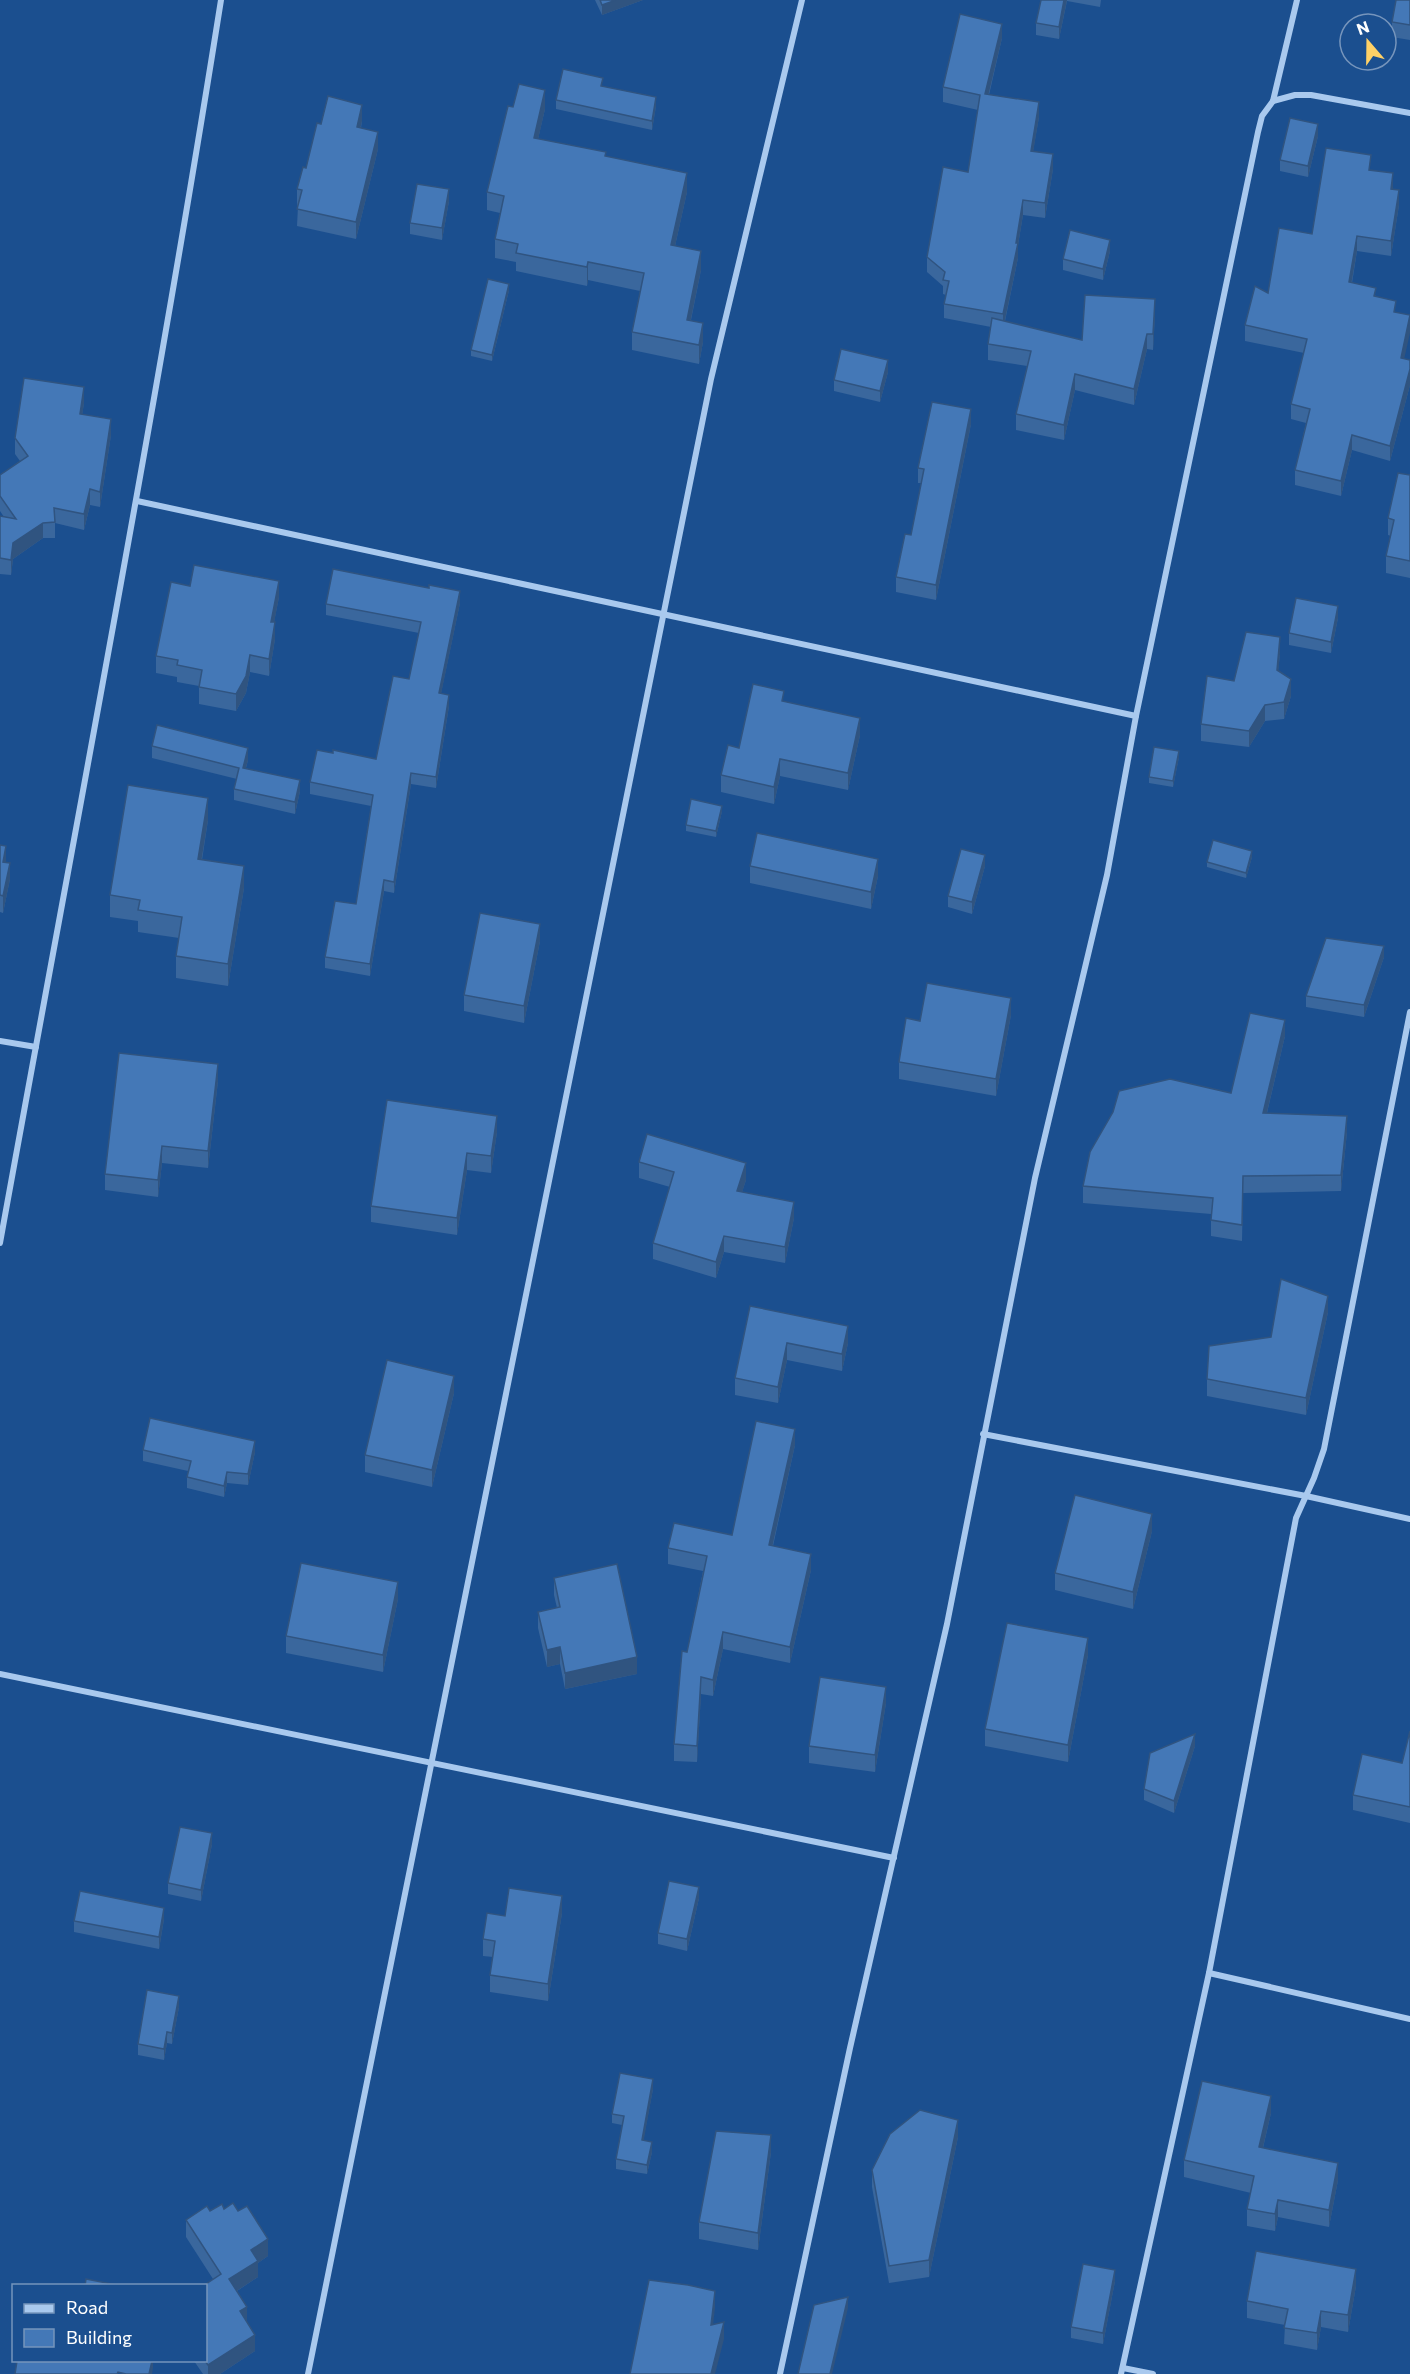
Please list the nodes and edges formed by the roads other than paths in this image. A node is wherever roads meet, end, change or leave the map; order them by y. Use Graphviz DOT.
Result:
graph roads {
  1 [pos="221,0"];
  2 [pos="802,0"];
  3 [pos="1297,0"];
  4 [pos="1273,101"];
  5 [pos="1410,112"];
  6 [pos="137,501"];
  7 [pos="663,614"];
  8 [pos="1136,716"];
  9 [pos="1410,1012"];
  10 [pos="0,1041"];
  11 [pos="36,1047"];
  12 [pos="0,1243"];
  13 [pos="983,1434"];
  14 [pos="1306,1496"];
  15 [pos="1410,1519"];
  16 [pos="0,1674"];
  17 [pos="432,1763"];
  18 [pos="894,1858"];
  19 [pos="1209,1973"];
  20 [pos="1410,2019"];
  21 [pos="1122,2371"];
  22 [pos="308,2374"];
  23 [pos="780,2374"];
  24 [pos="1153,2374"];
  1 -- 6 [label="street"];
  2 -- 7 [label="street"];
  3 -- 4 [label="street"];
  4 -- 5 [label="street"];
  4 -- 8 [label="street"];
  6 -- 7 [label="street"];
  6 -- 11 [label="street"];
  7 -- 8 [label="street"];
  7 -- 17 [label="street"];
  8 -- 13 [label="street"];
  9 -- 14 [label="street"];
  10 -- 11 [label="street"];
  11 -- 12 [label="street"];
  13 -- 14 [label="street"];
  13 -- 18 [label="street"];
  14 -- 15 [label="street"];
  14 -- 19 [label="street"];
  16 -- 17 [label="street"];
  17 -- 18 [label="street"];
  17 -- 22 [label="street"];
  18 -- 23 [label="street"];
  19 -- 20 [label="street"];
  19 -- 21 [label="street"];
  21 -- 24 [label="street"];
}
